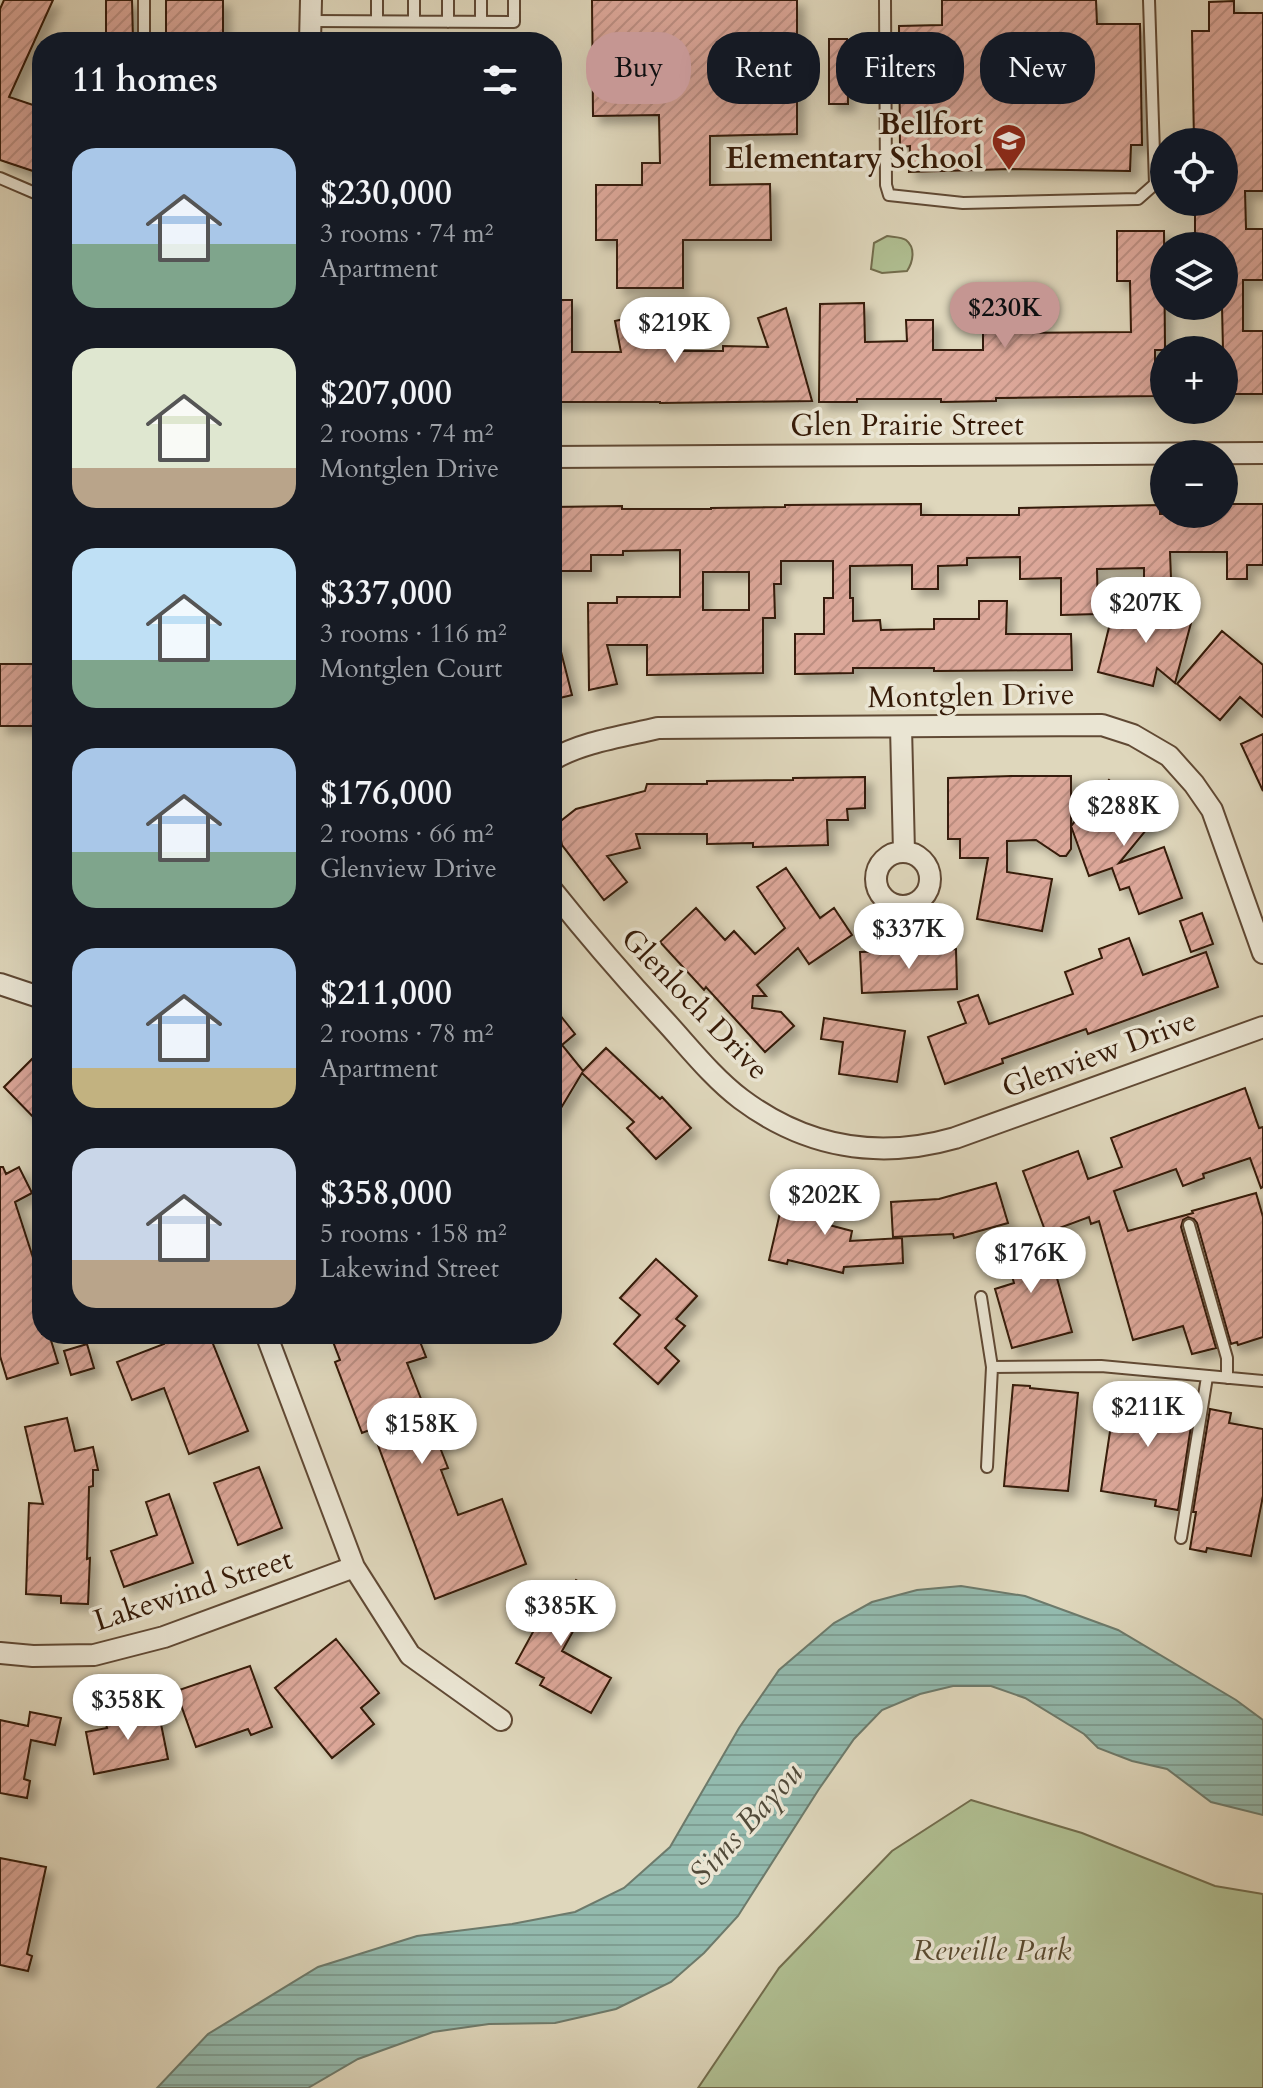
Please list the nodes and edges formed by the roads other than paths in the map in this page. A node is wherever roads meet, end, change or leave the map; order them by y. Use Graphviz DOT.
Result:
graph roads {
  1 [pos="144,0"];
  2 [pos="377,0"];
  3 [pos="414,0"];
  4 [pos="448,0"];
  5 [pos="481,0"];
  6 [pos="514,0"];
  7 [pos="885,0"];
  8 [pos="1149,0"];
  9 [pos="311,10"];
  10 [pos="377,21"];
  11 [pos="414,21"];
  12 [pos="448,22"];
  13 [pos="481,22"];
  14 [pos="144,32"];
  15 [pos="310,32"];
  16 [pos="0,178"];
  17 [pos="32,192"];
  18 [pos="1263,453"];
  19 [pos="562,457"];
  20 [pos="901,727"];
  21 [pos="562,754"];
  22 [pos="904,852"];
  23 [pos="562,902"];
  24 [pos="1263,953"];
  25 [pos="0,984"];
  26 [pos="32,995"];
  27 [pos="1263,1027"];
  28 [pos="955,1138"];
  29 [pos="1189,1225"];
  30 [pos="981,1297"];
  31 [pos="270,1344"];
  32 [pos="992,1367"];
  33 [pos="1207,1377"];
  34 [pos="1227,1378"];
  35 [pos="1263,1381"];
  36 [pos="987,1467"];
  37 [pos="1181,1538"];
  38 [pos="354,1567"];
  39 [pos="0,1653"];
  40 [pos="501,1720"];
  1 -- 14 [label="lane"];
  2 -- 10 [label="lane"];
  3 -- 11 [label="lane"];
  4 -- 12 [label="lane"];
  5 -- 13 [label="lane"];
  6 -- 13 [label="lane"];
  7 -- 8 [label="lane"];
  9 -- 10 [label="lane"];
  9 -- 15 [label="street"];
  10 -- 11 [label="lane"];
  11 -- 12 [label="lane"];
  12 -- 13 [label="lane"];
  16 -- 17 [label="lane"];
  18 -- 19 [label="street, Glen Prairie Street"];
  20 -- 21 [label="street, Montglen Drive"];
  20 -- 22 [label="street"];
  20 -- 24 [label="street, Montglen Drive"];
  23 -- 28 [label="street, Glenloch Drive"];
  25 -- 26 [label="street"];
  27 -- 28 [label="street, Glenview Drive"];
  29 -- 34 [label="lane"];
  30 -- 32 [label="lane"];
  31 -- 38 [label="street"];
  32 -- 33 [label="lane"];
  32 -- 36 [label="lane"];
  33 -- 34 [label="lane"];
  33 -- 37 [label="lane"];
  34 -- 35 [label="lane"];
  38 -- 39 [label="street, Lakewind Street"];
  38 -- 40 [label="street"];
}
